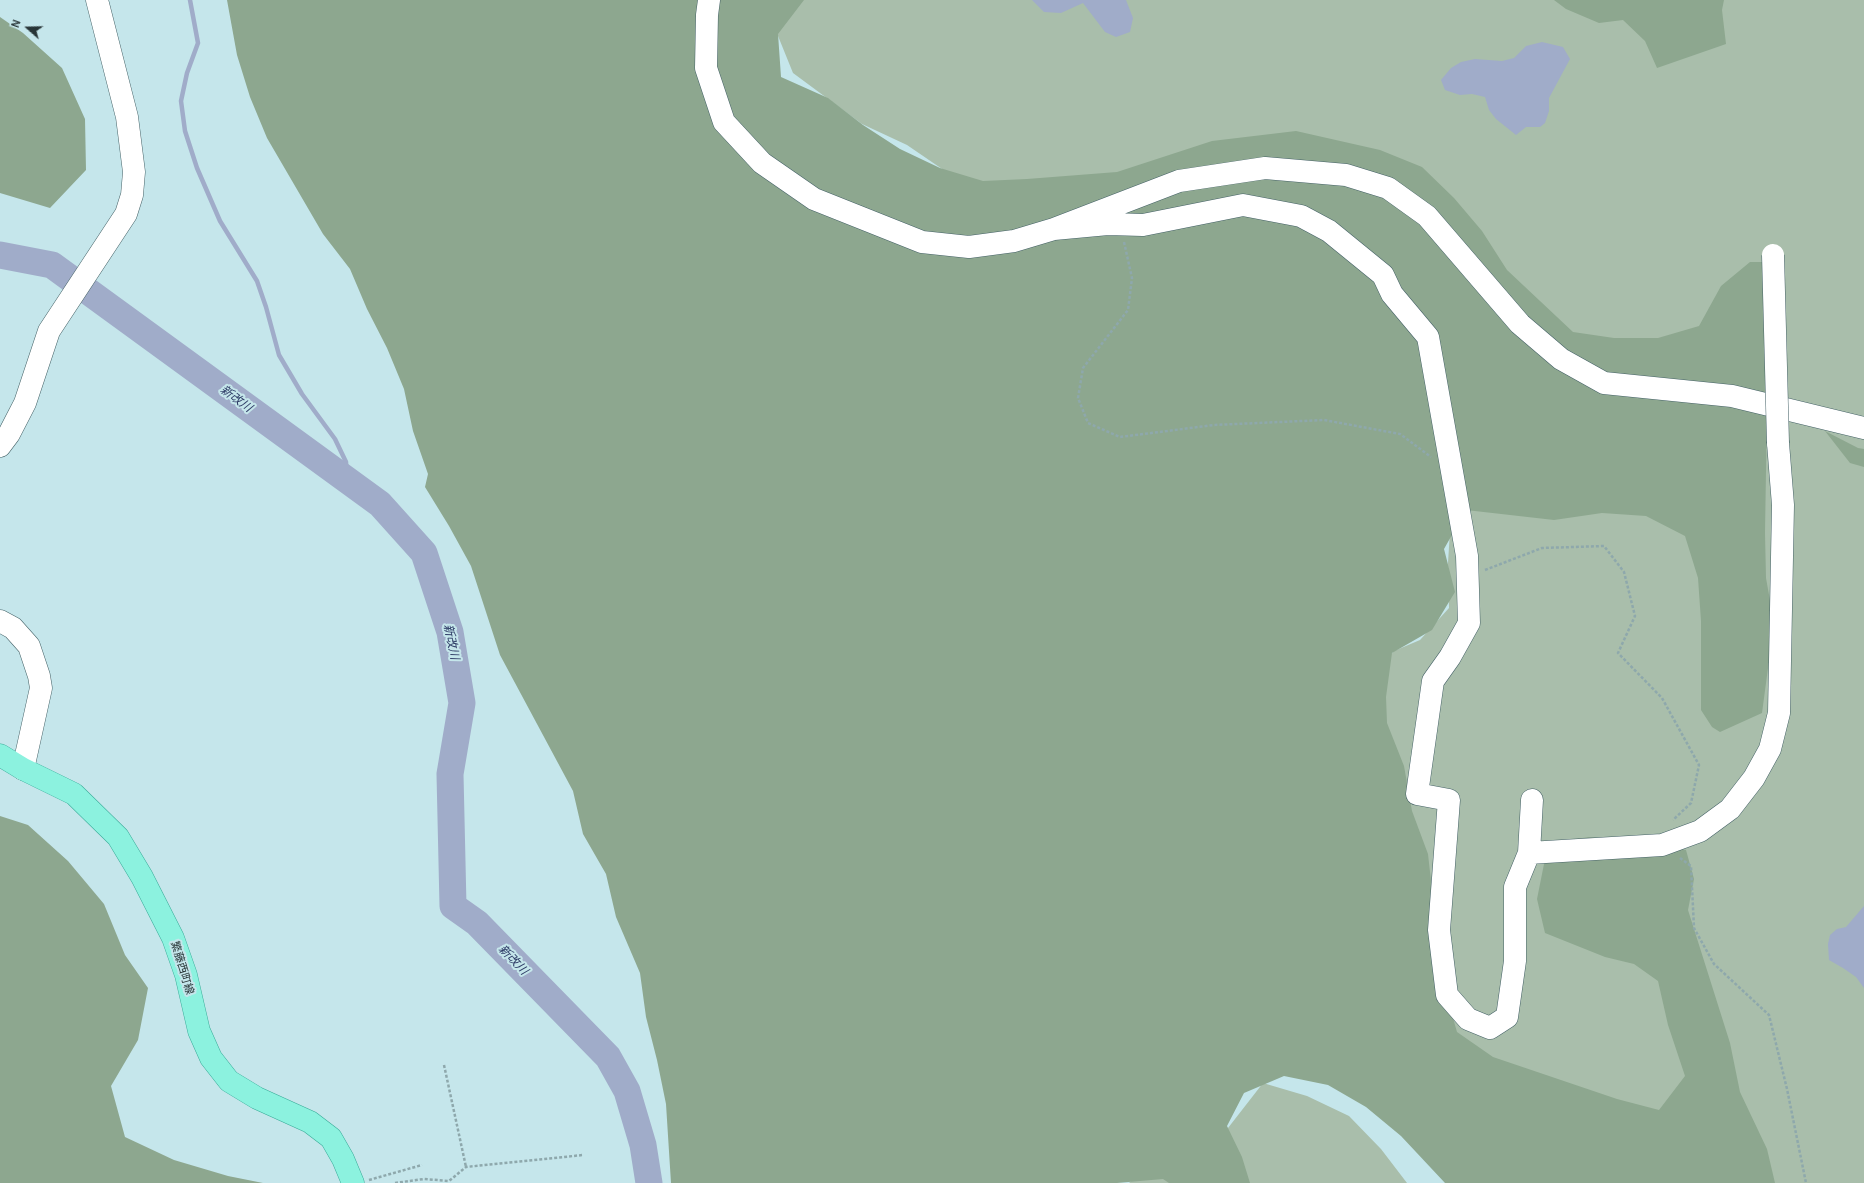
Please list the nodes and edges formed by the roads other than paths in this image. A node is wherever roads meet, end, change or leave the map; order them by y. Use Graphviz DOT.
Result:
graph roads {
  1 [pos="97,0"];
  2 [pos="709,0"];
  3 [pos="1054,229"];
  4 [pos="1773,255"];
  5 [pos="1864,428"];
  6 [pos="0,446"];
  7 [pos="0,621"];
  8 [pos="0,755"];
  9 [pos="23,769"];
  10 [pos="1532,800"];
  11 [pos="1529,853"];
  12 [pos="360,1182"];
  1 -- 6 [label="street"];
  2 -- 3 [label="street"];
  3 -- 5 [label="street"];
  3 -- 11 [label="street"];
  4 -- 11 [label="street, bridge"];
  7 -- 9 [label="street"];
  8 -- 9 [label="main road, 繁藤西町線"];
  9 -- 12 [label="main road, 繁藤西町線"];
  10 -- 11 [label="street"];
}
